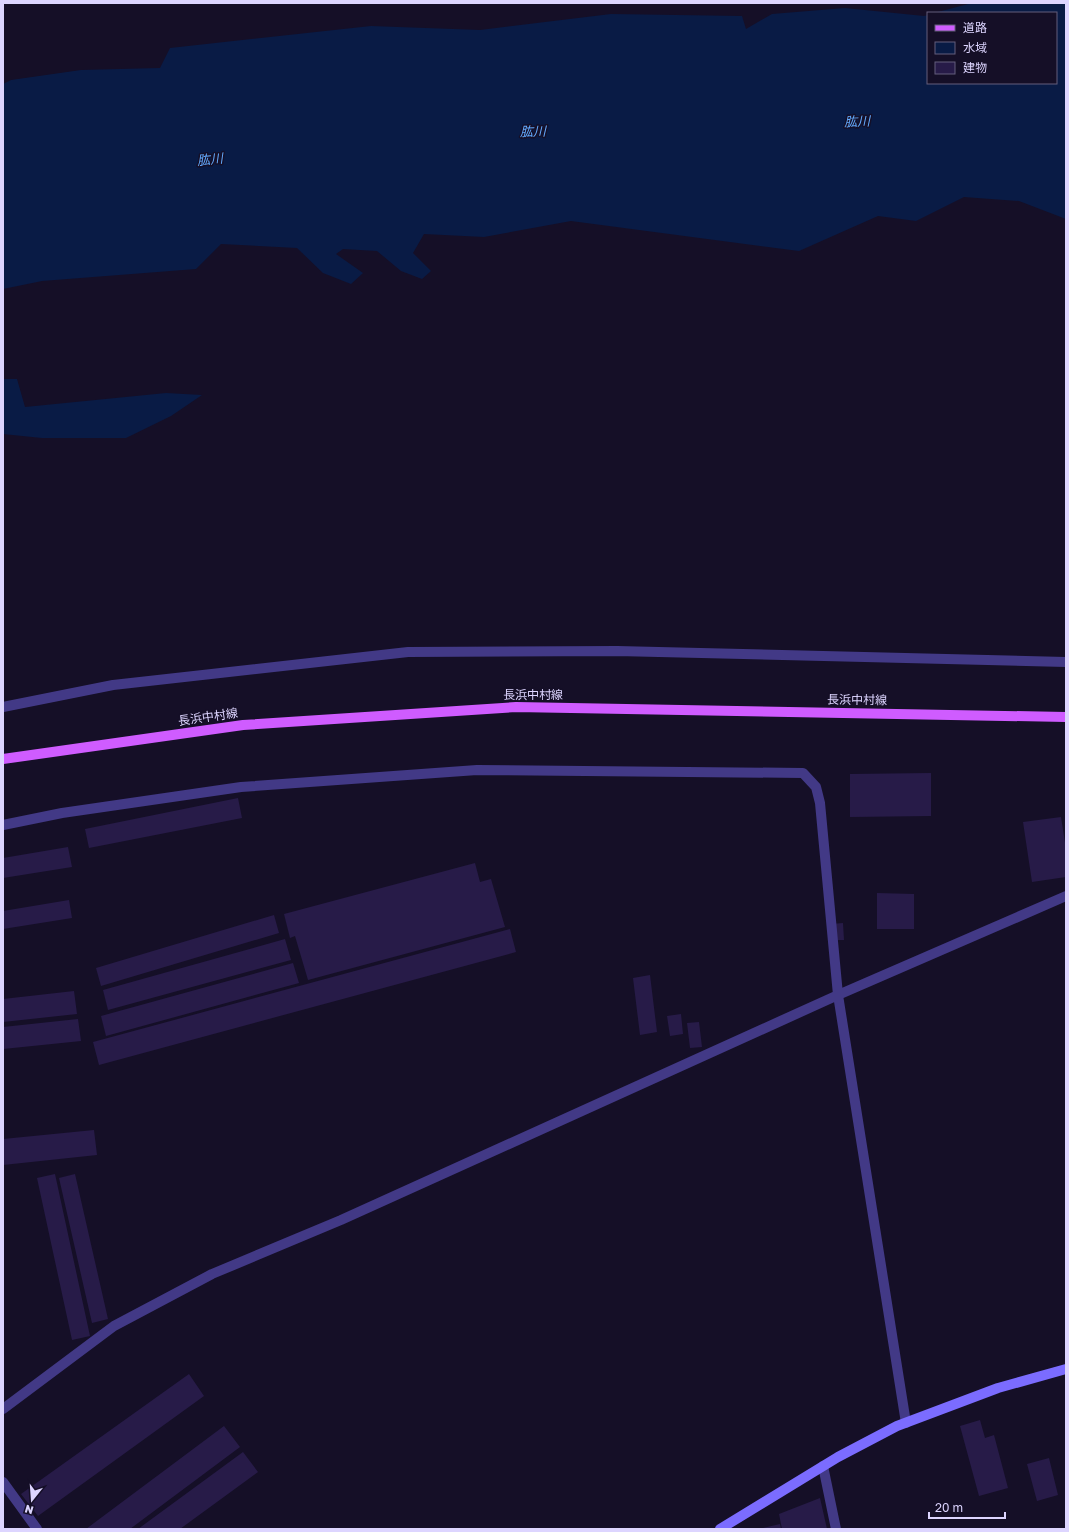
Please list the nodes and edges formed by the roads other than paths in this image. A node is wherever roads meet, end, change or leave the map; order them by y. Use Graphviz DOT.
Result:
graph roads {
  1 [pos="1066,662"];
  2 [pos="3,707"];
  3 [pos="1066,717"];
  4 [pos="3,759"];
  5 [pos="3,825"];
  6 [pos="1066,896"];
  7 [pos="838,995"];
  8 [pos="1066,1369"];
  9 [pos="3,1409"];
  10 [pos="906,1423"];
  11 [pos="823,1466"];
  12 [pos="3,1482"];
  13 [pos="37,1529"];
  14 [pos="720,1529"];
  15 [pos="836,1529"];
  1 -- 2 [label="street"];
  3 -- 4 [label="main road, 長浜中村線"];
  5 -- 7 [label="street"];
  6 -- 7 [label="street"];
  7 -- 9 [label="street"];
  7 -- 10 [label="street"];
  8 -- 10 [label="street"];
  10 -- 11 [label="street"];
  11 -- 14 [label="street"];
  11 -- 15 [label="street"];
  12 -- 13 [label="street"];
}
